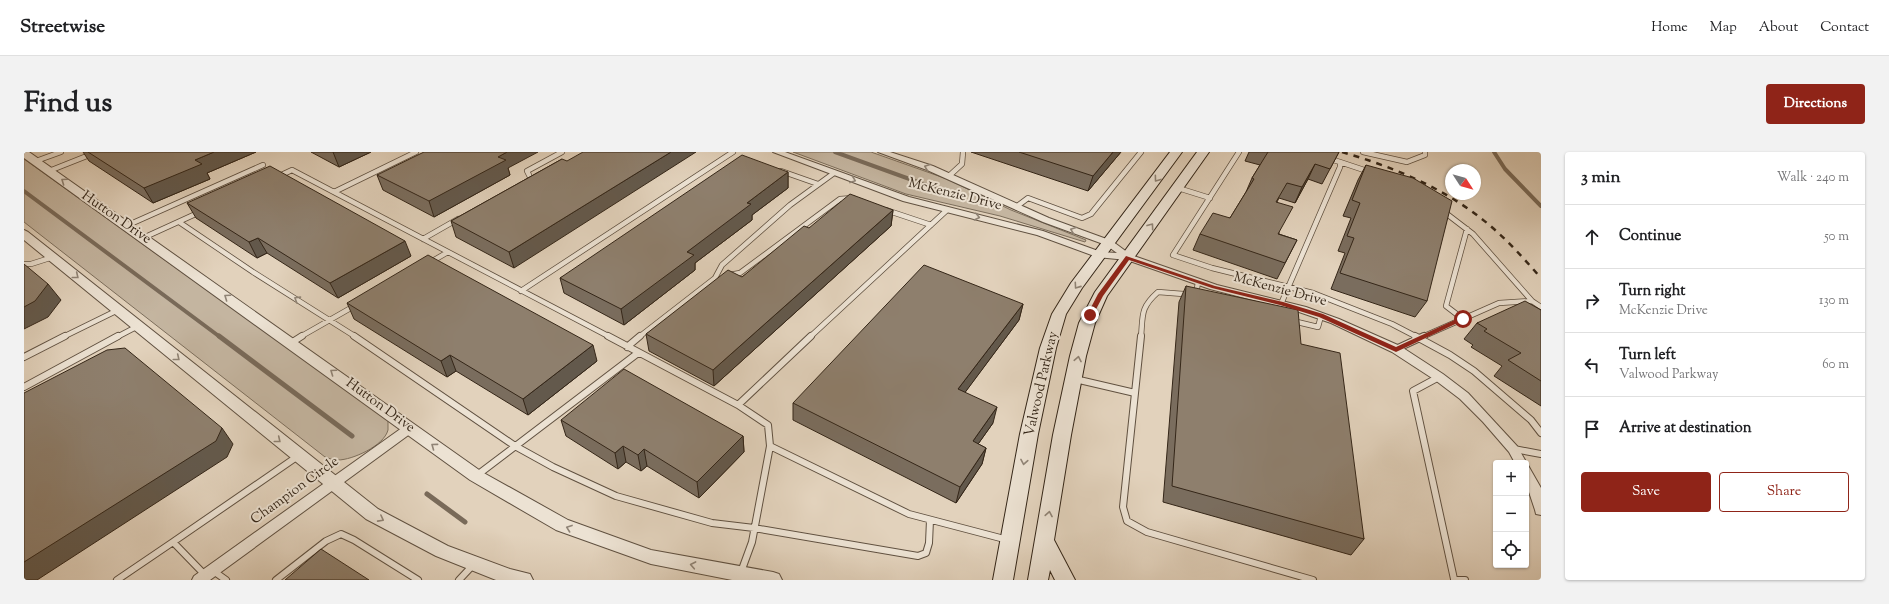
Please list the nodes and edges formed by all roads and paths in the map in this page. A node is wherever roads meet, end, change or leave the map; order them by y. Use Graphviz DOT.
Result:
graph roads {
  1 [pos="61,152"];
  2 [pos="97,152"];
  3 [pos="416,152"];
  4 [pos="562,152"];
  5 [pos="720,152"];
  6 [pos="777,152"];
  7 [pos="882,152"];
  8 [pos="963,152"];
  9 [pos="1140,152"];
  10 [pos="1176,152"];
  11 [pos="1203,152"];
  12 [pos="1239,152"];
  13 [pos="1362,152"];
  14 [pos="1425,152"];
  15 [pos="24,153"];
  16 [pos="731,153"];
  17 [pos="740,155"];
  18 [pos="1320,156"];
  19 [pos="36,161"];
  20 [pos="1340,162"];
  21 [pos="263,165"];
  22 [pos="775,168"];
  23 [pos="49,171"];
  24 [pos="834,172"];
  25 [pos="1376,175"];
  26 [pos="949,176"];
  27 [pos="271,180"];
  28 [pos="524,181"];
  29 [pos="818,184"];
  30 [pos="1178,188"];
  31 [pos="334,192"];
  32 [pos="1210,198"];
  33 [pos="858,200"];
  34 [pos="1435,205"];
  35 [pos="880,207"];
  36 [pos="1016,207"];
  37 [pos="207,209"];
  38 [pos="947,210"];
  39 [pos="463,216"];
  40 [pos="179,222"];
  41 [pos="931,225"];
  42 [pos="126,226"];
  43 [pos="1467,229"];
  44 [pos="24,234"];
  45 [pos="143,238"];
  46 [pos="423,239"];
  47 [pos="1105,249"];
  48 [pos="448,252"];
  49 [pos="52,257"];
  50 [pos="1128,257"];
  51 [pos="24,264"];
  52 [pos="422,267"];
  53 [pos="715,278"];
  54 [pos="1198,282"];
  55 [pos="1288,287"];
  56 [pos="522,291"];
  57 [pos="1196,295"];
  58 [pos="1202,298"];
  59 [pos="363,301"];
  60 [pos="1532,301"];
  61 [pos="1281,304"];
  62 [pos="1541,307"];
  63 [pos="118,310"];
  64 [pos="1321,316"];
  65 [pos="1463,319"];
  66 [pos="330,320"];
  67 [pos="1288,320"];
  68 [pos="138,326"];
  69 [pos="1420,338"];
  70 [pos="290,343"];
  71 [pos="627,347"];
  72 [pos="1396,350"];
  73 [pos="638,353"];
  74 [pos="24,357"];
  75 [pos="1439,377"];
  76 [pos="1074,379"];
  77 [pos="24,387"];
  78 [pos="1135,392"];
  79 [pos="738,406"];
  80 [pos="410,428"];
  81 [pos="1541,434"];
  82 [pos="515,446"];
  83 [pos="770,446"];
  84 [pos="1514,449"];
  85 [pos="1541,454"];
  86 [pos="298,456"];
  87 [pos="1520,460"];
  88 [pos="476,476"];
  89 [pos="1529,477"];
  90 [pos="333,484"];
  91 [pos="1541,510"];
  92 [pos="930,520"];
  93 [pos="754,528"];
  94 [pos="1044,539"];
  95 [pos="1010,540"];
  96 [pos="173,542"];
  97 [pos="474,564"];
  98 [pos="741,574"];
  99 [pos="205,575"];
  100 [pos="1454,579"];
  101 [pos="117,580"];
  102 [pos="226,580"];
  103 [pos="276,580"];
  104 [pos="418,580"];
  105 [pos="459,580"];
  106 [pos="524,580"];
  107 [pos="773,580"];
  108 [pos="1003,580"];
  109 [pos="1038,580"];
  110 [pos="1065,580"];
  111 [pos="1313,580"];
  112 [pos="1464,580"];
  1 -- 19 [label="lane"];
  2 -- 23 [label="lane"];
  3 -- 31 [label="lane"];
  4 -- 28 [label="lane"];
  5 -- 16 [label="lane"];
  6 -- 24 [label="street, McKenzie Drive"];
  26 -- 7 [label="street, McKenzie Drive, one-way"];
  8 -- 26 [label="lane"];
  9 -- 36 [label="lane"];
  10 -- 47 [label="main road, Valwood Parkway, one-way"];
  11 -- 30 [label="main road, Valwood Parkway"];
  12 -- 32 [label="lane"];
  13 -- 14 [label="lane"];
  15 -- 19 [label="street, Hutton Drive"];
  16 -- 17 [label="lane"];
  16 -- 56 [label="lane"];
  18 -- 20 [label="lane"];
  19 -- 23 [label="street, Hutton Drive"];
  20 -- 25 [label="lane"];
  20 -- 55 [label="lane"];
  21 -- 42 [label="lane"];
  22 -- 29 [label="lane"];
  42 -- 23 [label="street, Hutton Drive, one-way"];
  24 -- 29 [label="lane"];
  24 -- 38 [label="street, McKenzie Drive, one-way"];
  26 -- 36 [label="street, McKenzie Drive"];
  27 -- 31 [label="lane"];
  29 -- 53 [label="lane"];
  30 -- 32 [label="lane"];
  50 -- 30 [label="main road, Valwood Parkway, one-way"];
  31 -- 46 [label="lane"];
  32 -- 55 [label="lane"];
  33 -- 53 [label="lane"];
  34 -- 43 [label="lane"];
  35 -- 41 [label="lane"];
  47 -- 36 [label="street, McKenzie Drive, one-way"];
  37 -- 40 [label="lane"];
  38 -- 41 [label="lane"];
  38 -- 47 [label="street, McKenzie Drive, one-way"];
  39 -- 46 [label="lane"];
  40 -- 45 [label="lane"];
  66 -- 40 [label="lane, one-way"];
  41 -- 79 [label="lane"];
  42 -- 45 [label="street, Hutton Drive"];
  43 -- 60 [label="lane"];
  43 -- 65 [label="lane"];
  44 -- 49 [label="street"];
  70 -- 45 [label="street, Hutton Drive, one-way"];
  46 -- 48 [label="lane"];
  47 -- 50 [label="street, McKenzie Drive"];
  47 -- 50 [label="street, McKenzie Drive"];
  47 -- 95 [label="main road, Valwood Parkway, one-way"];
  48 -- 52 [label="lane"];
  48 -- 56 [label="lane"];
  49 -- 51 [label="lane"];
  49 -- 63 [label="street, one-way"];
  50 -- 54 [label="street, McKenzie Drive"];
  76 -- 50 [label="main road, Valwood Parkway, one-way"];
  53 -- 71 [label="lane"];
  54 -- 57 [label="lane"];
  54 -- 61 [label="street, McKenzie Drive"];
  55 -- 61 [label="lane"];
  55 -- 69 [label="lane"];
  56 -- 71 [label="lane"];
  57 -- 58 [label="lane"];
  57 -- 78 [label="lane"];
  59 -- 66 [label="lane"];
  60 -- 62 [label="lane"];
  60 -- 65 [label="lane"];
  61 -- 64 [label="street, McKenzie Drive"];
  63 -- 68 [label="street"];
  63 -- 74 [label="lane"];
  64 -- 67 [label="lane"];
  64 -- 72 [label="street, McKenzie Drive"];
  65 -- 69 [label="lane"];
  66 -- 70 [label="lane"];
  66 -- 82 [label="lane"];
  68 -- 77 [label="lane"];
  68 -- 86 [label="street, one-way"];
  69 -- 72 [label="lane"];
  69 -- 81 [label="lane"];
  80 -- 70 [label="street, Hutton Drive, one-way"];
  71 -- 73 [label="lane"];
  72 -- 75 [label="street, McKenzie Drive"];
  73 -- 79 [label="lane"];
  73 -- 82 [label="lane"];
  75 -- 84 [label="street, McKenzie Drive"];
  75 -- 100 [label="lane"];
  76 -- 78 [label="lane"];
  94 -- 76 [label="main road, Valwood Parkway, one-way"];
  78 -- 111 [label="lane"];
  79 -- 83 [label="lane"];
  88 -- 80 [label="street, Hutton Drive, one-way"];
  80 -- 90 [label="street, Champion Circle"];
  82 -- 88 [label="lane"];
  82 -- 93 [label="lane"];
  83 -- 92 [label="lane"];
  83 -- 93 [label="lane"];
  84 -- 85 [label="lane"];
  84 -- 87 [label="street, McKenzie Drive"];
  86 -- 90 [label="street"];
  86 -- 96 [label="lane"];
  98 -- 88 [label="street, Hutton Drive, one-way"];
  89 -- 91 [label="street"];
  90 -- 97 [label="street, one-way"];
  90 -- 99 [label="street, Champion Circle"];
  92 -- 93 [label="lane"];
  92 -- 95 [label="lane"];
  93 -- 98 [label="lane"];
  94 -- 109 [label="main road, Valwood Parkway"];
  94 -- 110 [label="main road"];
  95 -- 108 [label="main road, Valwood Parkway"];
  96 -- 99 [label="lane"];
  96 -- 101 [label="lane"];
  97 -- 105 [label="lane"];
  97 -- 106 [label="street"];
  98 -- 107 [label="street, Hutton Drive"];
  99 -- 102 [label="lane"];
  100 -- 112 [label="lane"];
  103 -- 104 [label="lane"];
}
